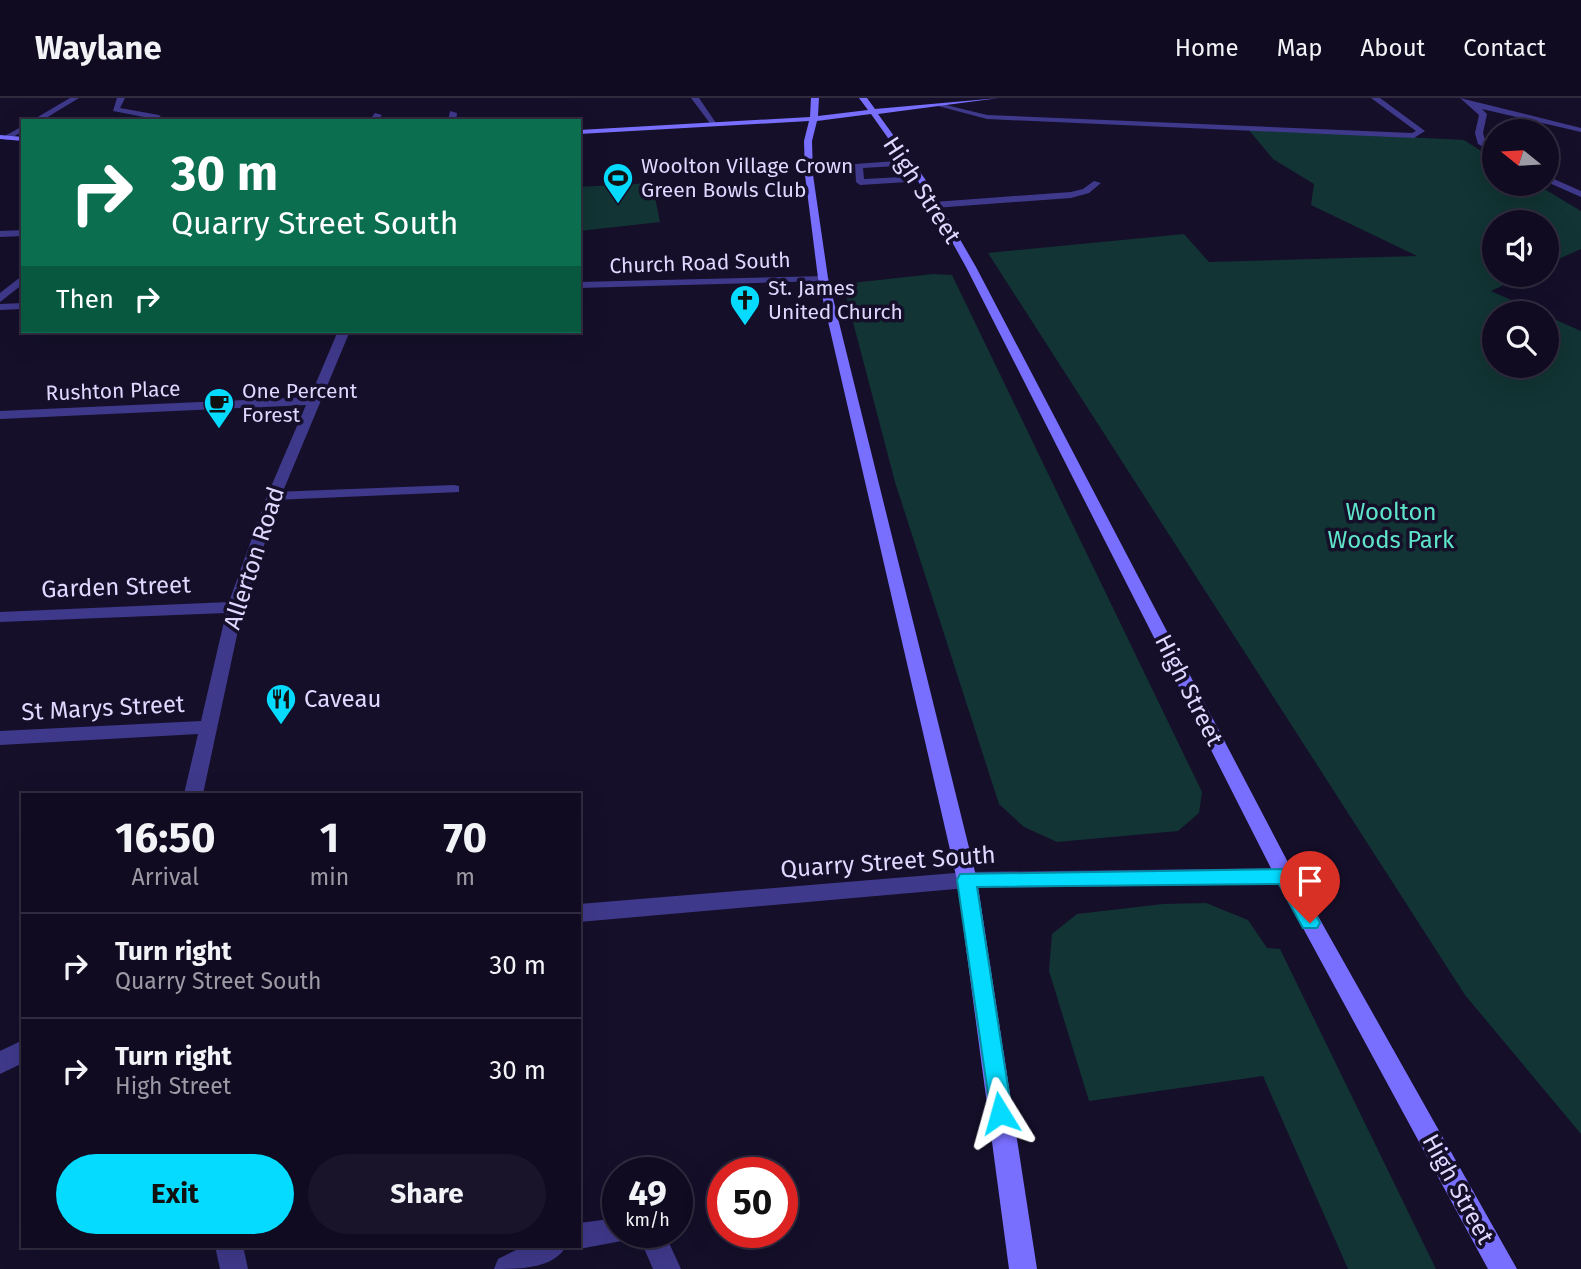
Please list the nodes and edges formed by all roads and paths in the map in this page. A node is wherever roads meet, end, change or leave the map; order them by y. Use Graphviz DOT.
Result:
graph roads {
  1 [pos="75,98"];
  2 [pos="121,98"];
  3 [pos="695,98"];
  4 [pos="815,98"];
  5 [pos="863,98"];
  6 [pos="995,98"];
  7 [pos="1375,98"];
  8 [pos="1464,98"];
  9 [pos="942,106"];
  10 [pos="1474,106"];
  11 [pos="872,113"];
  12 [pos="38,119"];
  13 [pos="158,119"];
  14 [pos="811,119"];
  15 [pos="715,124"];
  16 [pos="21,129"];
  17 [pos="1581,130"];
  18 [pos="581,132"];
  19 [pos="3,137"];
  20 [pos="21,139"];
  21 [pos="1482,144"];
  22 [pos="910,163"];
  23 [pos="921,179"];
  24 [pos="1097,183"];
  25 [pos="1559,184"];
  26 [pos="1581,194"];
  27 [pos="934,205"];
  28 [pos="21,233"];
  29 [pos="0,234"];
  30 [pos="823,278"];
  31 [pos="21,280"];
  32 [pos="581,285"];
  33 [pos="0,299"];
  34 [pos="21,306"];
  35 [pos="0,307"];
  36 [pos="343,333"];
  37 [pos="312,401"];
  38 [pos="0,415"];
  39 [pos="454,489"];
  40 [pos="274,496"];
  41 [pos="235,607"];
  42 [pos="0,617"];
  43 [pos="208,727"];
  44 [pos="0,738"];
  45 [pos="194,793"];
  46 [pos="1285,876"];
  47 [pos="967,880"];
  48 [pos="581,914"];
  49 [pos="21,1052"];
  50 [pos="0,1063"];
  51 [pos="602,1233"];
  52 [pos="581,1236"];
  53 [pos="229,1248"];
  54 [pos="548,1248"];
  55 [pos="657,1248"];
  56 [pos="234,1269"];
  57 [pos="508,1269"];
  58 [pos="667,1269"];
  59 [pos="1023,1269"];
  60 [pos="1503,1269"];
  1 -- 12 [label="street"];
  2 -- 13 [label="street"];
  3 -- 15 [label="street"];
  4 -- 14 [label="main road"];
  5 -- 11 [label="main road, High Street"];
  6 -- 9 [label="main road"];
  7 -- 9 [label="street"];
  8 -- 10 [label="street"];
  9 -- 11 [label="main road"];
  10 -- 17 [label="street"];
  10 -- 21 [label="street"];
  11 -- 14 [label="main road"];
  11 -- 22 [label="main road, High Street"];
  14 -- 15 [label="main road"];
  14 -- 30 [label="main road"];
  15 -- 18 [label="main road"];
  16 -- 19 [label="street"];
  19 -- 20 [label="main road"];
  22 -- 23 [label="main road, High Street"];
  22 -- 23 [label="street"];
  23 -- 27 [label="main road, High Street"];
  24 -- 27 [label="street"];
  25 -- 26 [label="street"];
  27 -- 46 [label="main road, High Street"];
  28 -- 29 [label="street"];
  30 -- 32 [label="street, Church Road South"];
  30 -- 47 [label="main road"];
  31 -- 33 [label="street"];
  34 -- 35 [label="street"];
  36 -- 37 [label="street, Allerton Road"];
  37 -- 38 [label="street, Rushton Place"];
  37 -- 40 [label="street, Allerton Road"];
  39 -- 40 [label="street"];
  40 -- 41 [label="street, Allerton Road"];
  41 -- 42 [label="street, Garden Street"];
  41 -- 43 [label="street, Allerton Road"];
  43 -- 44 [label="street, St Marys Street"];
  43 -- 45 [label="street, Allerton Road"];
  46 -- 47 [label="street, Quarry Street South"];
  46 -- 60 [label="main road, High Street"];
  47 -- 48 [label="street, Quarry Street South"];
  47 -- 59 [label="main road"];
  49 -- 50 [label="street"];
  51 -- 52 [label="street"];
  53 -- 56 [label="street"];
  54 -- 57 [label="street"];
  55 -- 58 [label="street"];
}
